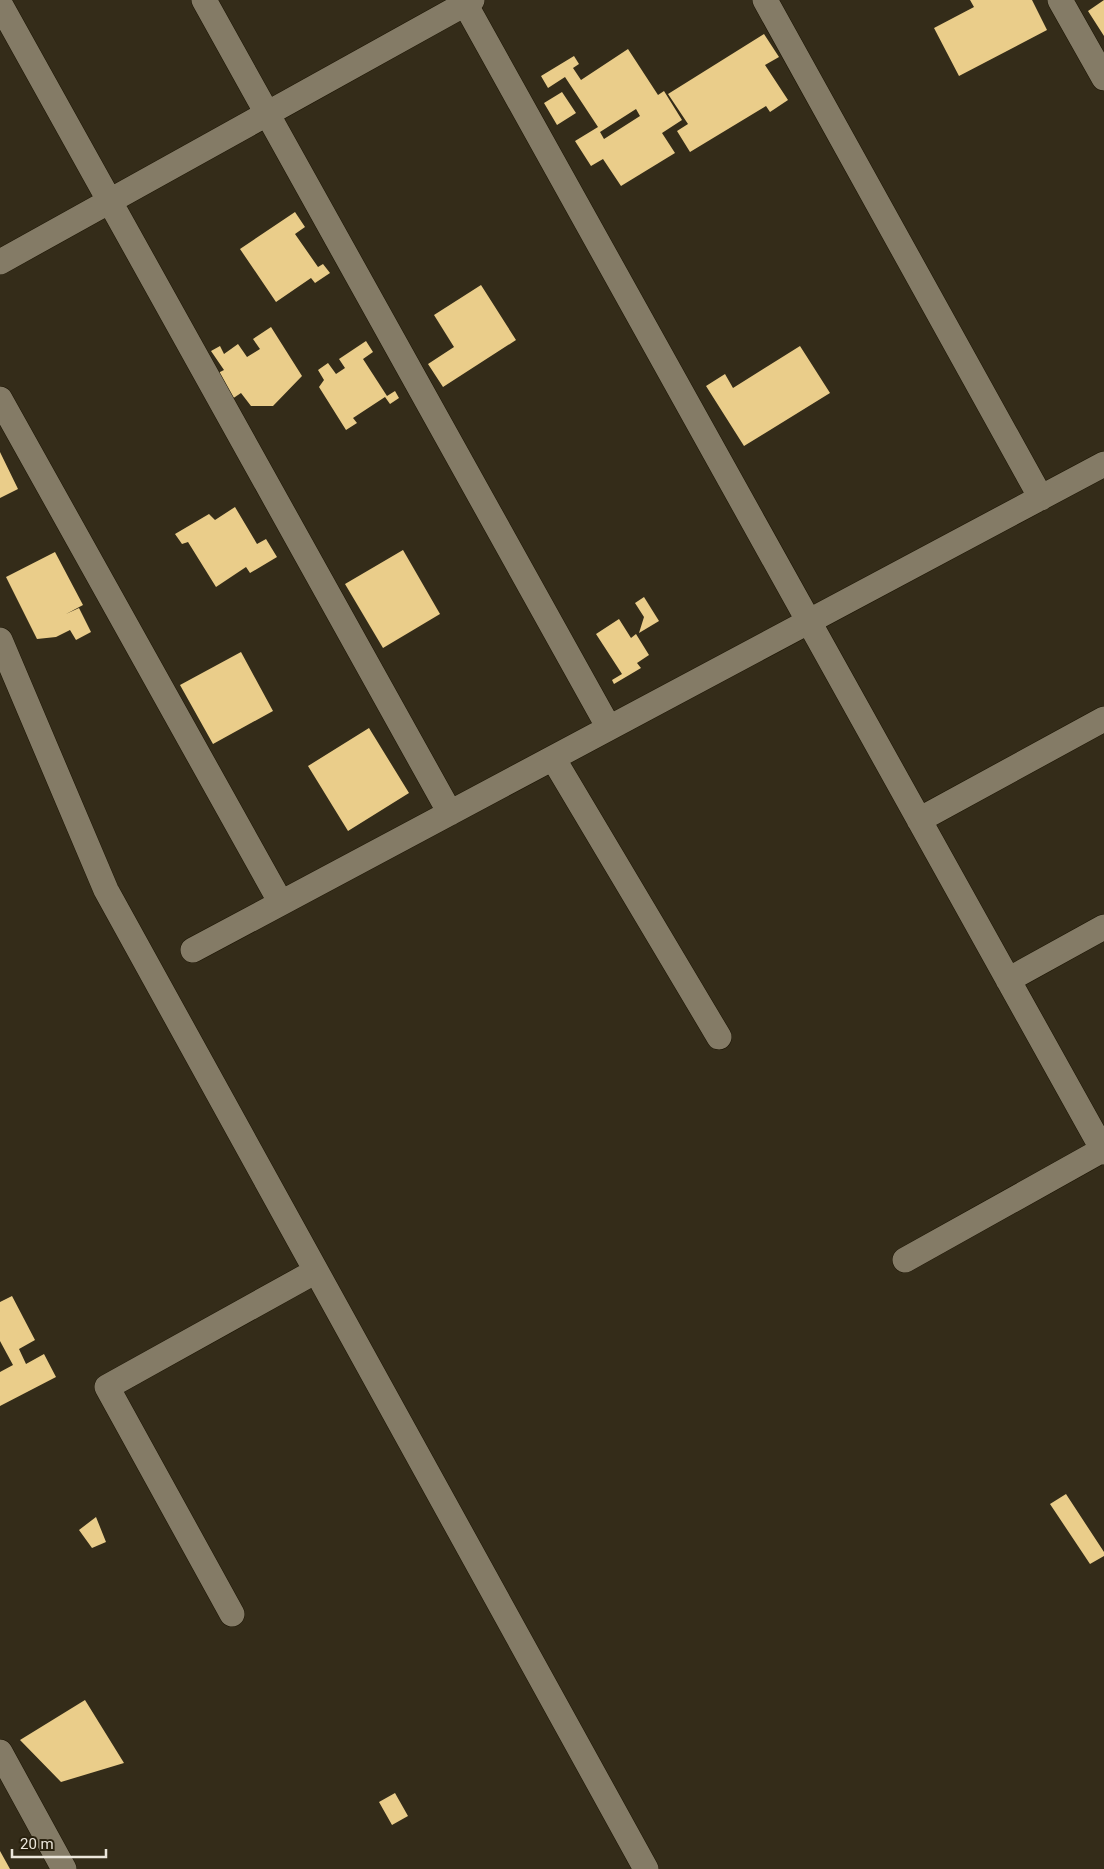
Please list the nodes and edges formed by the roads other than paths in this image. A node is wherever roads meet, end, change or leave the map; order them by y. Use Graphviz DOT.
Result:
graph roads {
  1 [pos="204,0"];
  2 [pos="765,0"];
  3 [pos="1060,0"];
  4 [pos="467,1"];
  5 [pos="0,4"];
  6 [pos="1104,78"];
  7 [pos="267,114"];
  8 [pos="110,201"];
  9 [pos="0,262"];
  10 [pos="0,399"];
  11 [pos="1104,464"];
  12 [pos="1041,498"];
  13 [pos="809,622"];
  14 [pos="0,640"];
  15 [pos="1104,719"];
  16 [pos="609,728"];
  17 [pos="553,758"];
  18 [pos="450,813"];
  19 [pos="919,820"];
  20 [pos="281,903"];
  21 [pos="1104,927"];
  22 [pos="193,950"];
  23 [pos="1008,980"];
  24 [pos="719,1037"];
  25 [pos="1104,1150"];
  26 [pos="905,1260"];
  27 [pos="316,1271"];
  28 [pos="232,1614"];
  29 [pos="0,1752"];
  30 [pos="64,1869"];
  31 [pos="646,1869"];
  1 -- 7 [label="street"];
  2 -- 12 [label="street"];
  3 -- 6 [label="street"];
  4 -- 7 [label="street"];
  4 -- 13 [label="street"];
  5 -- 8 [label="street"];
  7 -- 8 [label="street"];
  7 -- 16 [label="street"];
  8 -- 9 [label="street"];
  8 -- 18 [label="street"];
  10 -- 20 [label="street"];
  11 -- 12 [label="street"];
  12 -- 13 [label="street"];
  13 -- 16 [label="street"];
  13 -- 19 [label="street"];
  14 -- 27 [label="street"];
  15 -- 19 [label="street"];
  16 -- 17 [label="street"];
  17 -- 18 [label="street"];
  17 -- 24 [label="street"];
  18 -- 20 [label="street"];
  19 -- 23 [label="street"];
  20 -- 22 [label="street"];
  21 -- 23 [label="street"];
  23 -- 25 [label="street"];
  25 -- 26 [label="street"];
  27 -- 28 [label="street"];
  27 -- 31 [label="street"];
  29 -- 30 [label="street"];
}
